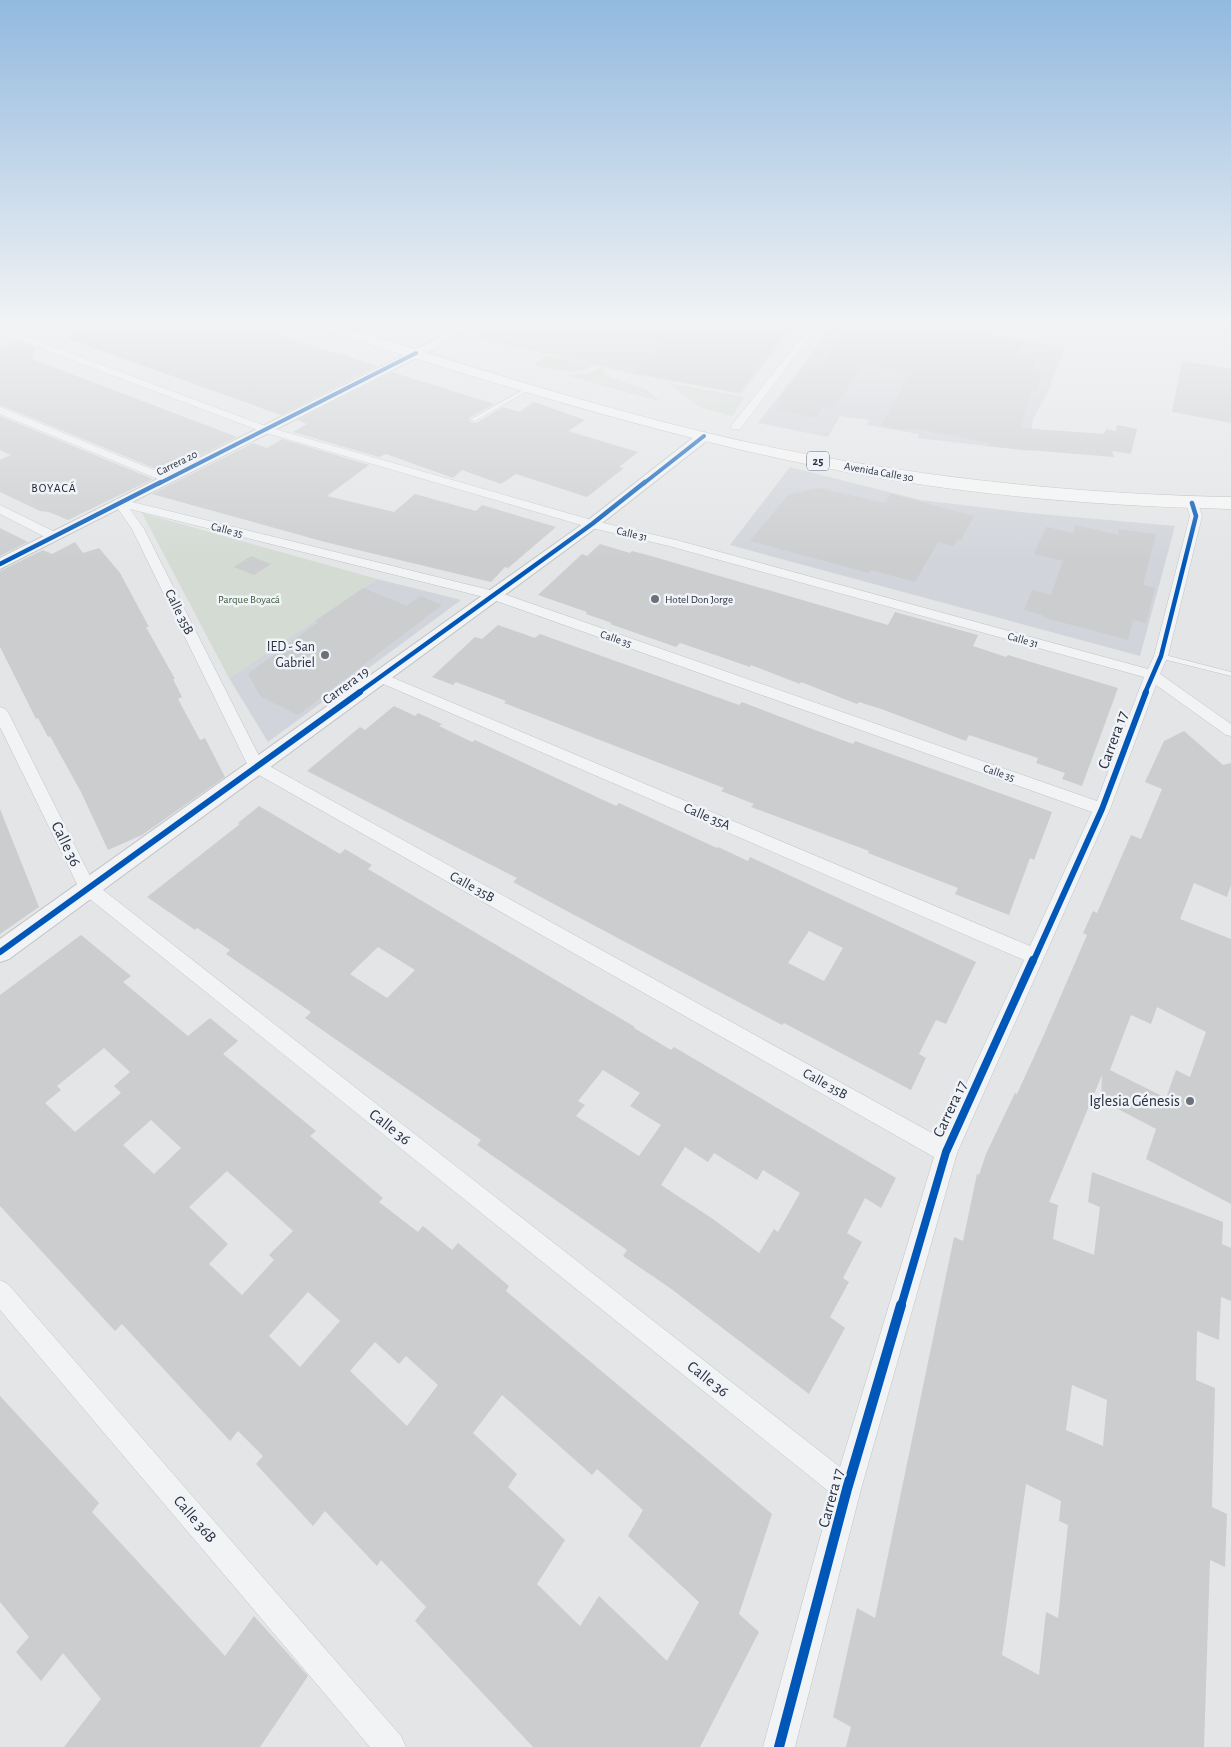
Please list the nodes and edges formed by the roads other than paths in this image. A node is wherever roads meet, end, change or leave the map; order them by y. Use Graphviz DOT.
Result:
graph roads {
  1 [pos="191,402"];
  2 [pos="318,402"];
  3 [pos="502,402"];
  4 [pos="597,402"];
  5 [pos="756,402"];
  6 [pos="663,409"];
  7 [pos="0,410"];
  8 [pos="473,420"];
  9 [pos="736,427"];
  10 [pos="267,430"];
  11 [pos="704,436"];
  12 [pos="834,448"];
  13 [pos="167,479"];
  14 [pos="1159,485"];
  15 [pos="1231,487"];
  16 [pos="120,503"];
  17 [pos="1192,503"];
  18 [pos="1231,503"];
  19 [pos="0,509"];
  20 [pos="592,524"];
  21 [pos="53,536"];
  22 [pos="0,564"];
  23 [pos="493,595"];
  24 [pos="1156,666"];
  25 [pos="1231,674"];
  26 [pos="379,677"];
  27 [pos="0,712"];
  28 [pos="1231,731"];
  29 [pos="256,766"];
  30 [pos="1102,809"];
  31 [pos="87,887"];
  32 [pos="0,952"];
  33 [pos="1036,957"];
  34 [pos="946,1152"];
  35 [pos="0,1292"];
  36 [pos="847,1489"];
  37 [pos="390,1747"];
  38 [pos="779,1747"];
  1 -- 10 [label="street, Calle 31"];
  2 -- 10 [label="street, Carrera 20"];
  3 -- 8 [label="lane"];
  4 -- 11 [label="highway, Avenida Calle 30 / 25"];
  5 -- 9 [label="street"];
  6 -- 9 [label="highway, Avenida Calle 30 / 25"];
  7 -- 13 [label="street"];
  9 -- 12 [label="highway, Avenida Calle 30 / 25"];
  10 -- 13 [label="street, Carrera 20"];
  10 -- 20 [label="street, Calle 31"];
  11 -- 17 [label="highway, Avenida Calle 30 / 25"];
  11 -- 20 [label="street, Carrera 19"];
  13 -- 16 [label="street, Carrera 20"];
  14 -- 15 [label="highway"];
  16 -- 21 [label="street, Carrera 20"];
  16 -- 23 [label="street, Calle 35"];
  16 -- 29 [label="street, Calle 35B"];
  17 -- 18 [label="highway, Avenida Calle 30 / 25"];
  17 -- 24 [label="street, Carrera 17"];
  19 -- 21 [label="street"];
  20 -- 23 [label="street, Carrera 19"];
  20 -- 24 [label="street, Calle 31"];
  21 -- 22 [label="street, Carrera 20"];
  23 -- 26 [label="street, Carrera 19"];
  23 -- 30 [label="street, Calle 35"];
  24 -- 25 [label="lane"];
  24 -- 28 [label="street, Calle 31"];
  24 -- 30 [label="street, Carrera 17"];
  26 -- 29 [label="street, Carrera 19"];
  26 -- 33 [label="street, Calle 35A"];
  27 -- 31 [label="street, Calle 36"];
  29 -- 31 [label="street, Carrera 19"];
  29 -- 34 [label="street, Calle 35B"];
  30 -- 33 [label="street, Carrera 17"];
  31 -- 32 [label="street, Carrera 19"];
  31 -- 36 [label="street, Calle 36"];
  33 -- 34 [label="street, Carrera 17"];
  34 -- 36 [label="street, Carrera 17"];
  35 -- 37 [label="street, Calle 36B"];
  36 -- 38 [label="street, Carrera 17"];
}
